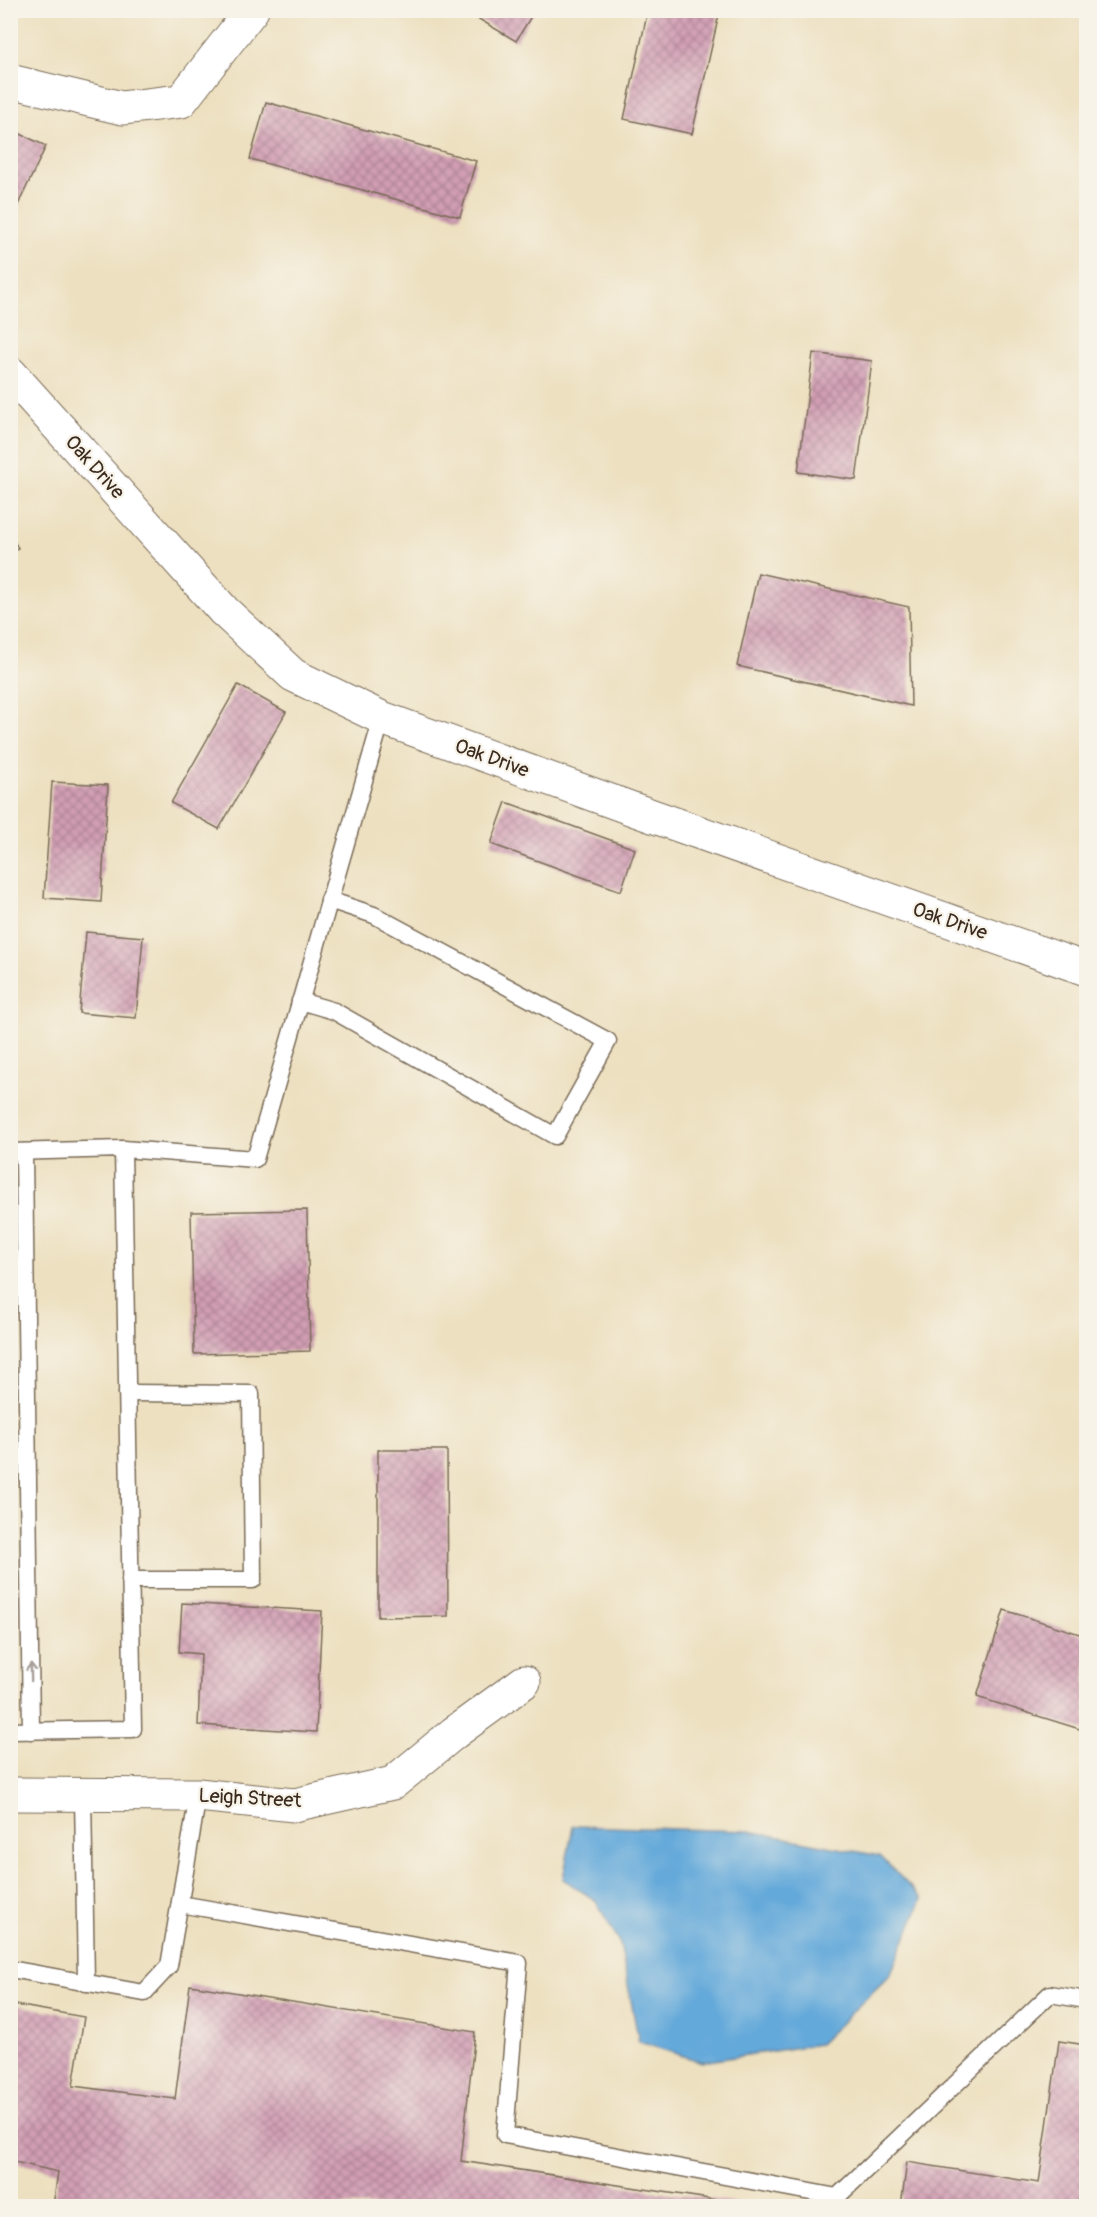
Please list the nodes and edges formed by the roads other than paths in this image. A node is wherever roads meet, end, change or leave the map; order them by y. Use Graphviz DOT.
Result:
graph roads {
  1 [pos="252,10"];
  2 [pos="10,81"];
  3 [pos="10,373"];
  4 [pos="382,718"];
  5 [pos="329,900"];
  6 [pos="1086,969"];
  7 [pos="300,1001"];
  8 [pos="123,1149"];
  9 [pos="17,1152"];
  10 [pos="127,1393"];
  11 [pos="130,1580"];
  12 [pos="524,1682"];
  13 [pos="10,1731"];
  14 [pos="32,1731"];
  15 [pos="10,1794"];
  16 [pos="82,1794"];
  17 [pos="198,1795"];
  18 [pos="180,1904"];
  19 [pos="10,1969"];
  20 [pos="86,1983"];
  21 [pos="1086,2000"];
  1 -- 2 [label="street"];
  3 -- 4 [label="street, Oak Drive"];
  4 -- 5 [label="lane"];
  4 -- 6 [label="street, Oak Drive"];
  5 -- 7 [label="lane"];
  5 -- 7 [label="lane"];
  7 -- 8 [label="lane"];
  8 -- 9 [label="lane"];
  8 -- 10 [label="lane"];
  14 -- 9 [label="lane, one-way"];
  10 -- 11 [label="lane"];
  10 -- 11 [label="lane"];
  11 -- 14 [label="lane"];
  12 -- 17 [label="street, Leigh Street"];
  13 -- 14 [label="lane"];
  15 -- 16 [label="street, Leigh Street"];
  16 -- 17 [label="street, Leigh Street"];
  16 -- 20 [label="lane"];
  17 -- 18 [label="lane"];
  18 -- 20 [label="lane"];
  18 -- 21 [label="lane"];
  19 -- 20 [label="lane"];
}
